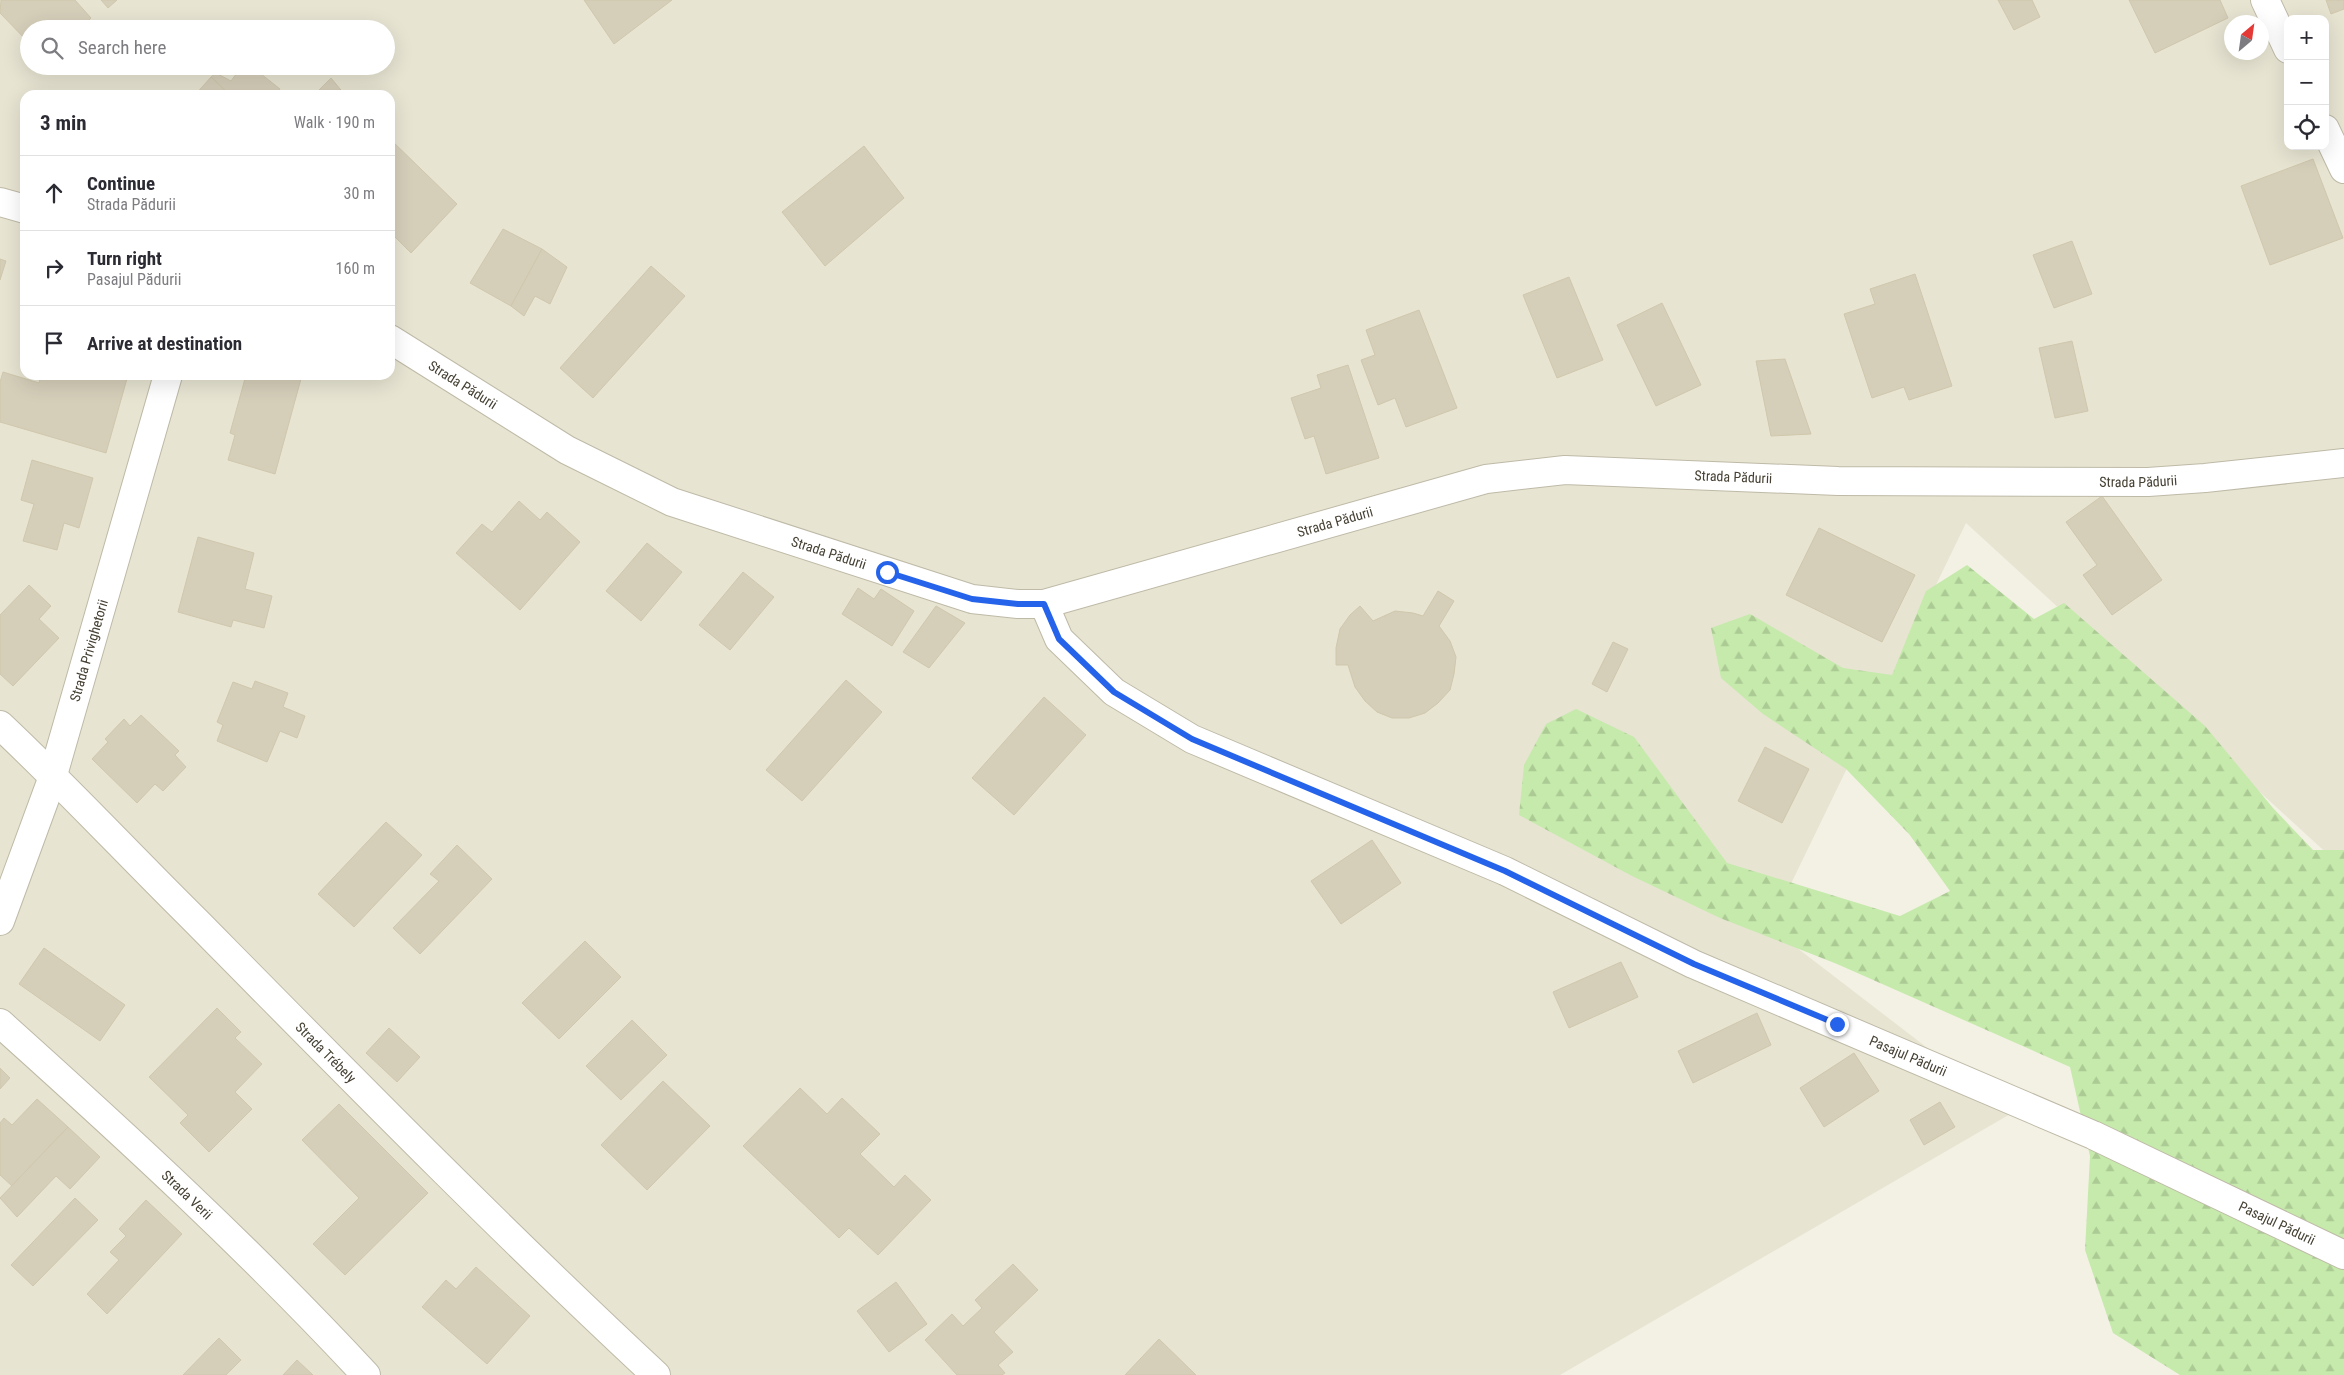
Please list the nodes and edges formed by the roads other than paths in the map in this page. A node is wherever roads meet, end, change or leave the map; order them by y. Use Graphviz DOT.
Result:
graph roads {
  1 [pos="2265,0"];
  2 [pos="2284,40"];
  3 [pos="2329,137"];
  4 [pos="2344,169"];
  5 [pos="0,202"];
  6 [pos="20,208"];
  7 [pos="395,341"];
  8 [pos="167,380"];
  9 [pos="2344,463"];
  10 [pos="1044,604"];
  11 [pos="0,726"];
  12 [pos="53,774"];
  13 [pos="0,922"];
  14 [pos="0,1023"];
  15 [pos="2344,1255"];
  16 [pos="366,1375"];
  17 [pos="656,1375"];
  1 -- 2 [label="street"];
  3 -- 4 [label="street"];
  5 -- 6 [label="street"];
  7 -- 10 [label="street, Strada Pădurii"];
  8 -- 12 [label="street, Strada Privighetorii"];
  9 -- 10 [label="street, Strada Pădurii"];
  10 -- 15 [label="street, Pasajul Pădurii"];
  11 -- 12 [label="street, Strada Trébely"];
  12 -- 13 [label="street, Strada Privighetorii"];
  12 -- 17 [label="street, Strada Trébely"];
  14 -- 16 [label="street, Strada Verii"];
}
